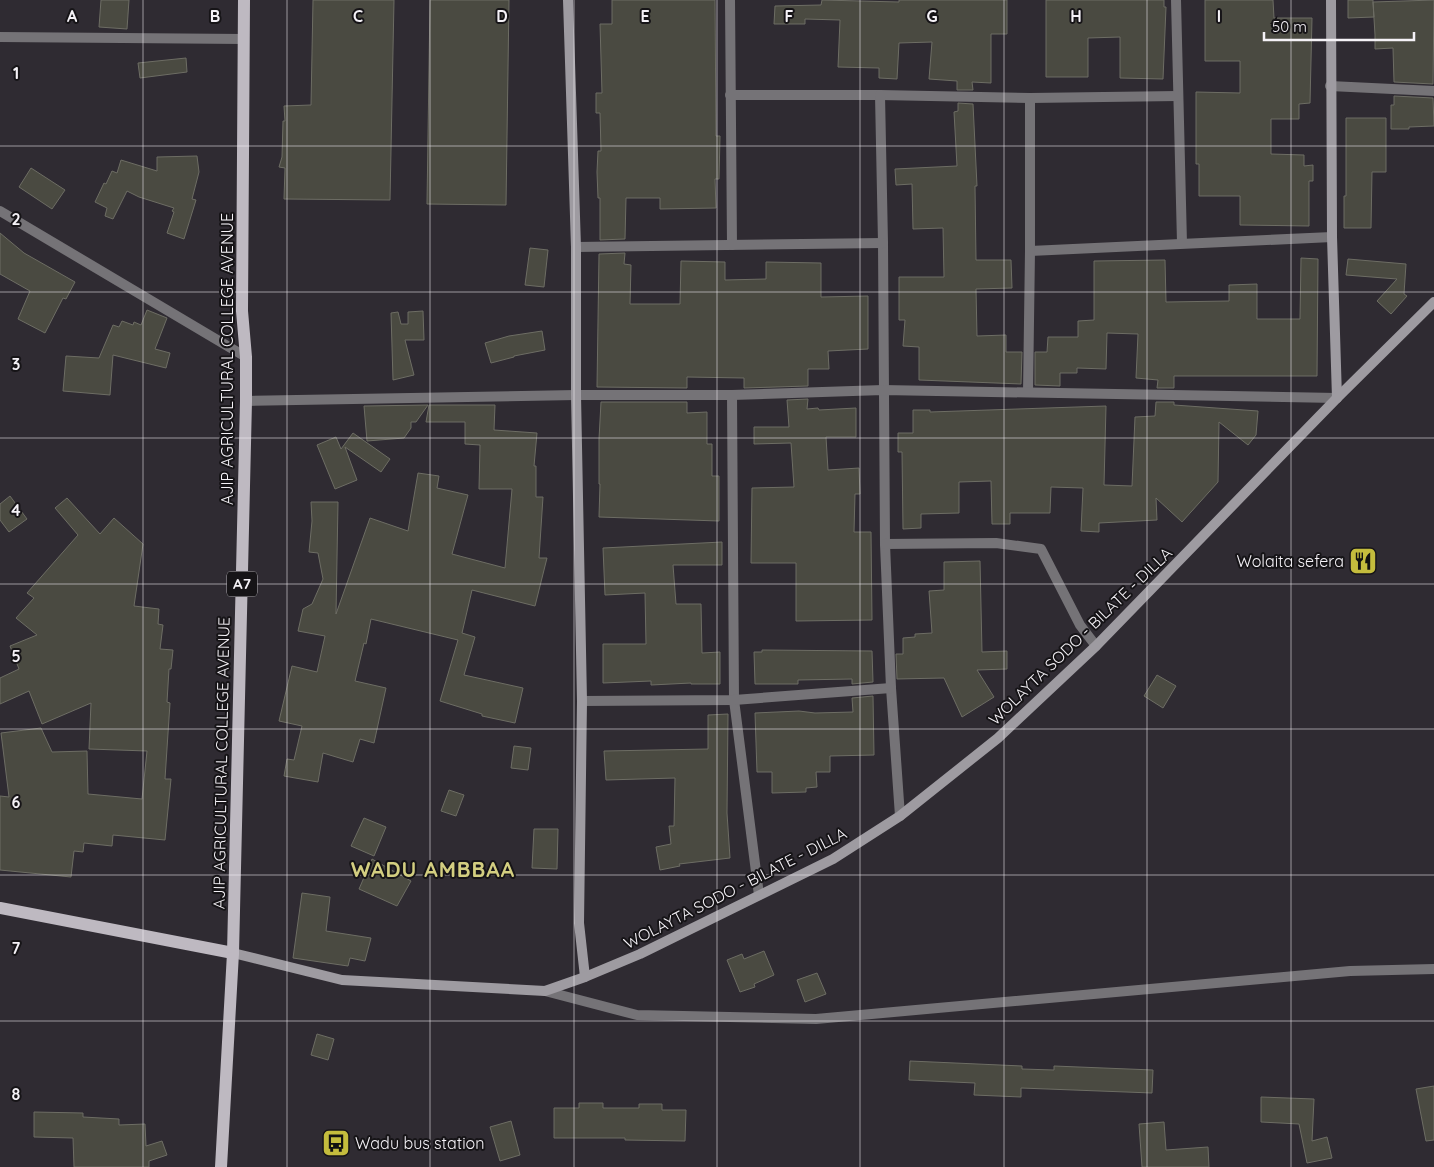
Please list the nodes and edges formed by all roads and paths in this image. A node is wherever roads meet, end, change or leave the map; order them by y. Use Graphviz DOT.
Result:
graph roads {
  1 [pos="244,0"];
  2 [pos="568,0"];
  3 [pos="730,0"];
  4 [pos="1176,0"];
  5 [pos="1331,0"];
  6 [pos="0,37"];
  7 [pos="244,40"];
  8 [pos="1330,86"];
  9 [pos="1434,91"];
  10 [pos="730,95"];
  11 [pos="880,95"];
  12 [pos="1178,96"];
  13 [pos="1030,98"];
  14 [pos="0,211"];
  15 [pos="1332,237"];
  16 [pos="1182,242"];
  17 [pos="883,243"];
  18 [pos="732,244"];
  19 [pos="576,246"];
  20 [pos="1030,251"];
  21 [pos="1434,302"];
  22 [pos="246,357"];
  23 [pos="883,390"];
  24 [pos="1028,392"];
  25 [pos="576,395"];
  26 [pos="732,395"];
  27 [pos="1337,398"];
  28 [pos="246,401"];
  29 [pos="884,544"];
  30 [pos="1096,646"];
  31 [pos="891,688"];
  32 [pos="734,700"];
  33 [pos="582,701"];
  34 [pos="900,816"];
  35 [pos="758,895"];
  36 [pos="0,908"];
  37 [pos="233,953"];
  38 [pos="1434,969"];
  39 [pos="585,977"];
  40 [pos="545,990"];
  41 [pos="221,1167"];
  1 -- 7 [label="main road, AJIP AGRICULTURAL COLLEGE AVENUE / A7"];
  2 -- 19 [label="main road"];
  3 -- 10 [label="street"];
  4 -- 12 [label="street"];
  5 -- 8 [label="main road"];
  6 -- 7 [label="street"];
  7 -- 22 [label="main road, AJIP AGRICULTURAL COLLEGE AVENUE / A7"];
  8 -- 9 [label="street"];
  8 -- 15 [label="main road"];
  10 -- 11 [label="street"];
  10 -- 18 [label="street"];
  11 -- 13 [label="street"];
  11 -- 17 [label="street"];
  12 -- 13 [label="street"];
  12 -- 16 [label="street"];
  13 -- 20 [label="street"];
  14 -- 22 [label="street"];
  15 -- 16 [label="street"];
  15 -- 27 [label="main road"];
  16 -- 20 [label="street"];
  17 -- 18 [label="street"];
  17 -- 23 [label="street"];
  18 -- 19 [label="street"];
  19 -- 25 [label="main road"];
  20 -- 24 [label="street"];
  21 -- 27 [label="main road, WOLAYTA SODO - BILATE - DILLA"];
  22 -- 28 [label="main road, AJIP AGRICULTURAL COLLEGE AVENUE / A7"];
  23 -- 24 [label="street"];
  23 -- 26 [label="street"];
  23 -- 29 [label="street"];
  24 -- 27 [label="street"];
  25 -- 26 [label="street"];
  25 -- 28 [label="street"];
  25 -- 33 [label="main road"];
  26 -- 32 [label="street"];
  27 -- 30 [label="main road, WOLAYTA SODO - BILATE - DILLA"];
  28 -- 37 [label="main road, AJIP AGRICULTURAL COLLEGE AVENUE / A7"];
  29 -- 30 [label="street"];
  29 -- 31 [label="street"];
  30 -- 34 [label="main road, WOLAYTA SODO - BILATE - DILLA"];
  31 -- 32 [label="street"];
  31 -- 34 [label="street"];
  32 -- 33 [label="street"];
  32 -- 35 [label="street"];
  33 -- 39 [label="main road"];
  34 -- 35 [label="main road, WOLAYTA SODO - BILATE - DILLA"];
  35 -- 39 [label="main road, WOLAYTA SODO - BILATE - DILLA"];
  36 -- 37 [label="main road"];
  37 -- 40 [label="main road, WOLAYTA SODO - BILATE - DILLA"];
  37 -- 41 [label="main road, AJIP AGRICULTURAL COLLEGE AVENUE / A7"];
  38 -- 40 [label="street"];
  39 -- 40 [label="main road, WOLAYTA SODO - BILATE - DILLA"];
}
